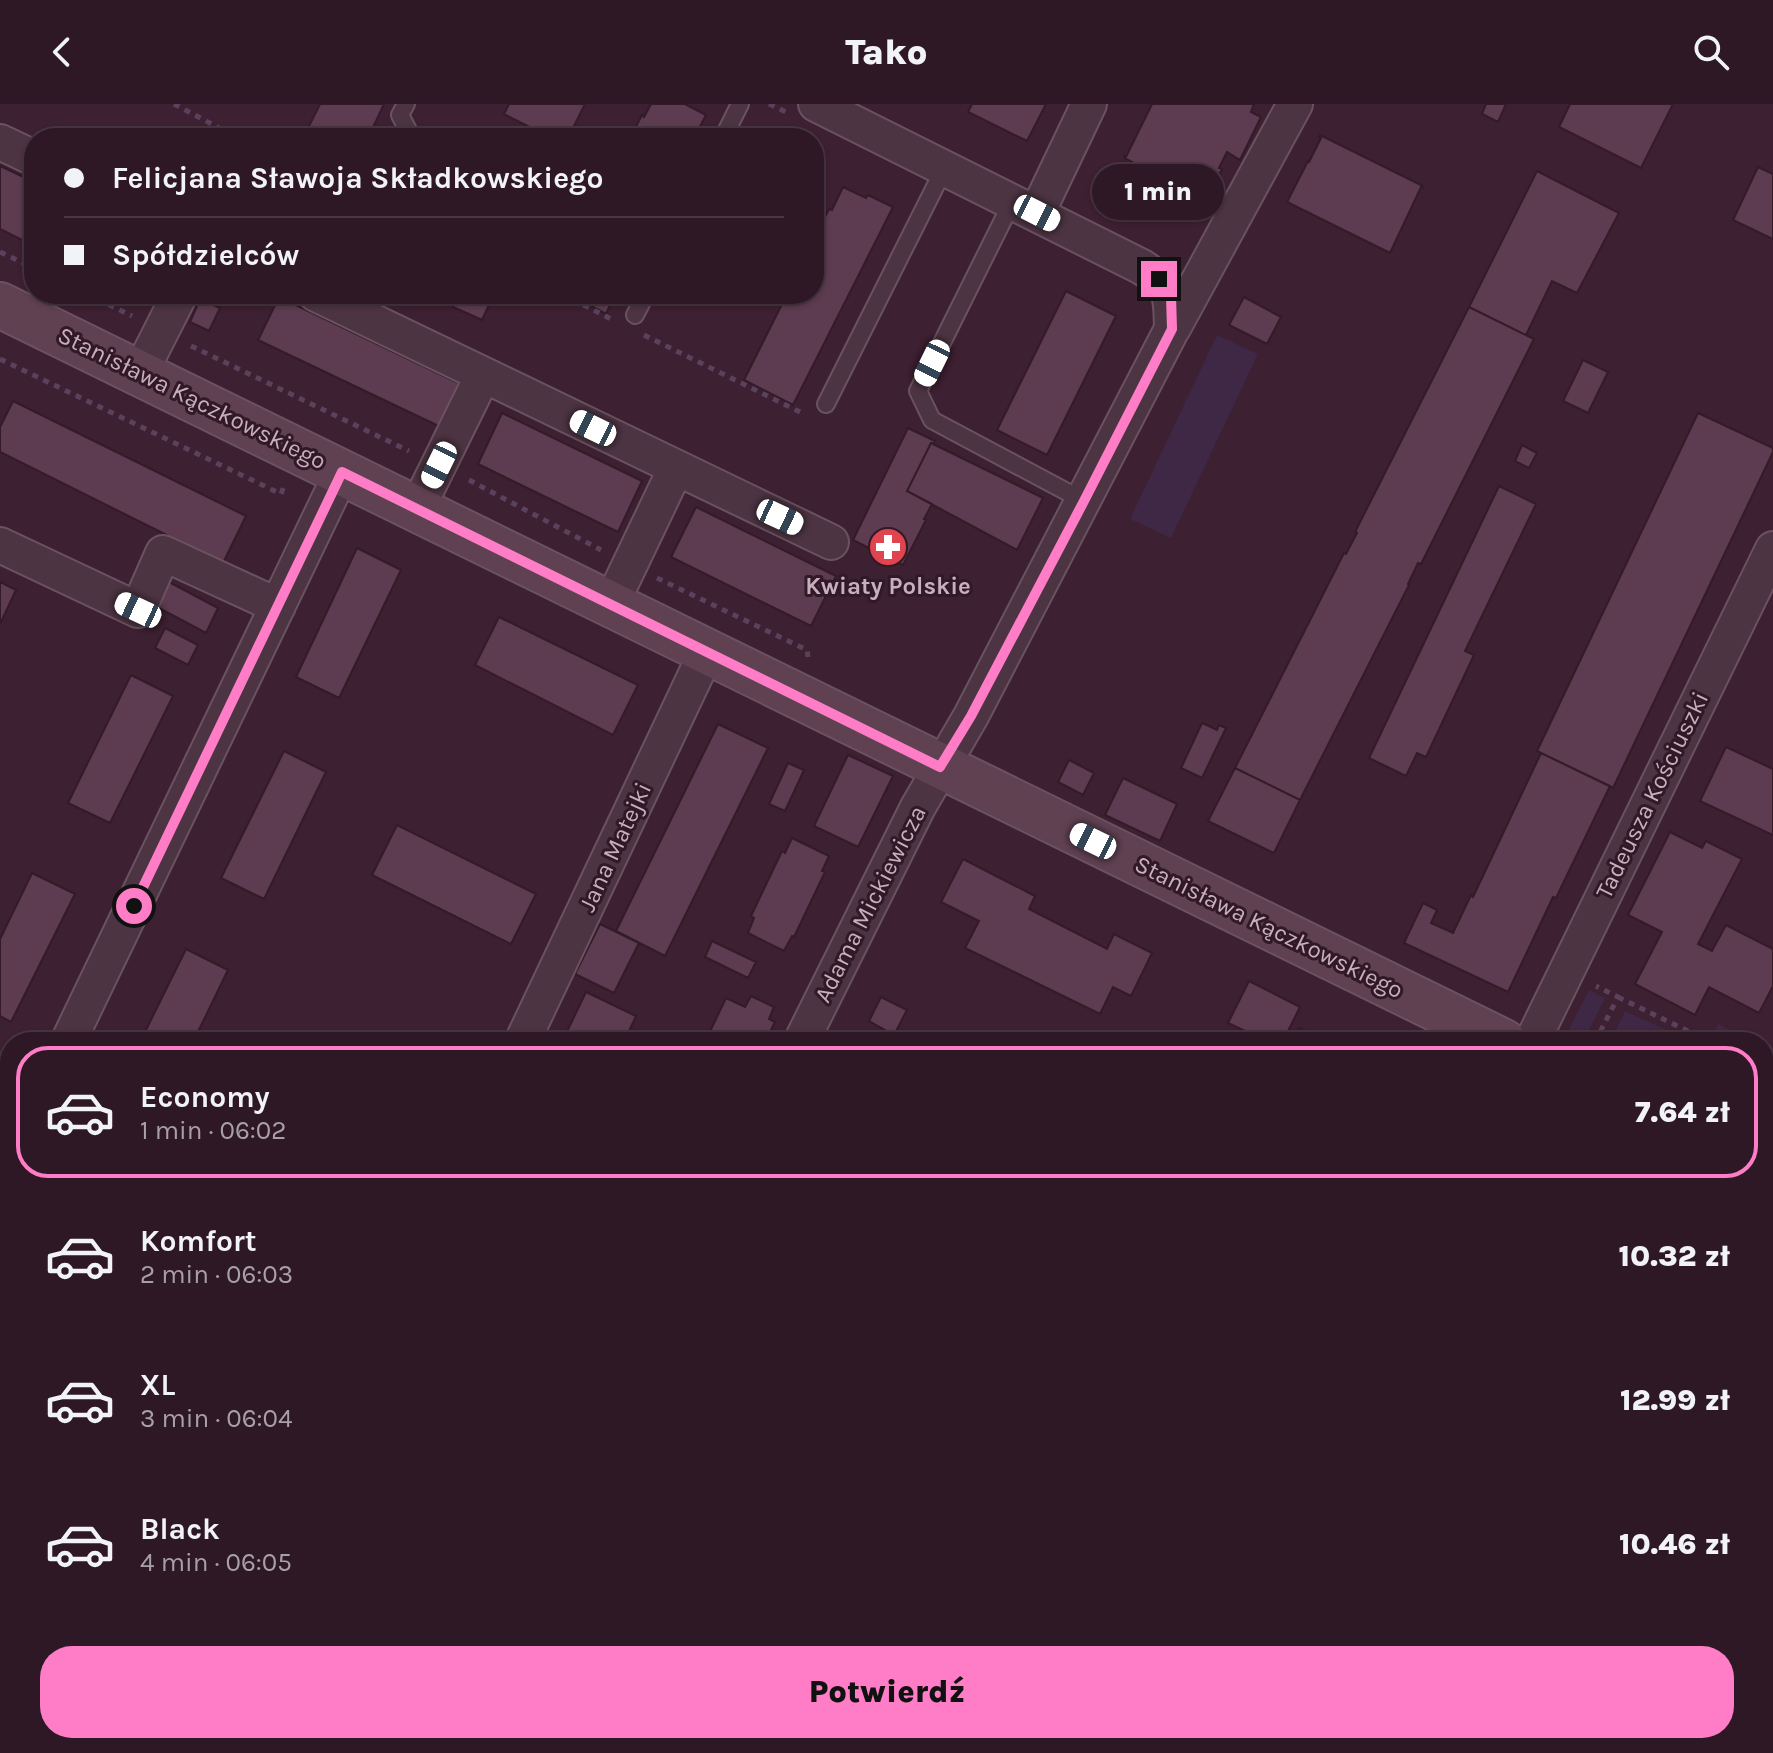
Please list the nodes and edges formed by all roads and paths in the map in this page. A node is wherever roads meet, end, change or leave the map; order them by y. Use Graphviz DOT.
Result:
graph roads {
  1 [pos="174,104"];
  2 [pos="406,104"];
  3 [pos="740,104"];
  4 [pos="1089,104"];
  5 [pos="1295,104"];
  6 [pos="837,108"];
  7 [pos="219,128"];
  8 [pos="407,128"];
  9 [pos="728,128"];
  10 [pos="0,142"];
  11 [pos="24,153"];
  12 [pos="945,167"];
  13 [pos="1025,208"];
  14 [pos="0,252"];
  15 [pos="24,263"];
  16 [pos="108,304"];
  17 [pos="175,304"];
  18 [pos="337,304"];
  19 [pos="588,304"];
  20 [pos="641,304"];
  21 [pos="2,311"];
  22 [pos="632,321"];
  23 [pos="1172,329"];
  24 [pos="161,330"];
  25 [pos="0,359"];
  26 [pos="140,373"];
  27 [pos="483,375"];
  28 [pos="826,404"];
  29 [pos="439,465"];
  30 [pos="676,468"];
  31 [pos="342,472"];
  32 [pos="285,484"];
  33 [pos="1084,501"];
  34 [pos="417,509"];
  35 [pos="831,542"];
  36 [pos="0,545"];
  37 [pos="1773,549"];
  38 [pos="630,565"];
  39 [pos="611,604"];
  40 [pos="278,606"];
  41 [pos="707,651"];
  42 [pos="809,663"];
  43 [pos="940,767"];
  44 [pos="1585,980"];
  45 [pos="1618,997"];
  46 [pos="73,1032"];
  47 [pos="527,1032"];
  48 [pos="806,1032"];
  49 [pos="1483,1032"];
  50 [pos="1537,1032"];
  51 [pos="1600,1032"];
  52 [pos="1690,1032"];
  1 -- 7 [label="path"];
  2 -- 8 [label="lane"];
  3 -- 9 [label="lane"];
  4 -- 13 [label="street"];
  5 -- 23 [label="street, Adama Mickiewicza"];
  6 -- 12 [label="street"];
  10 -- 11 [label="street"];
  12 -- 13 [label="street"];
  12 -- 28 [label="lane"];
  13 -- 23 [label="street"];
  13 -- 33 [label="lane"];
  14 -- 15 [label="path"];
  16 -- 24 [label="path"];
  17 -- 24 [label="street"];
  18 -- 27 [label="street"];
  19 -- 22 [label="path"];
  20 -- 22 [label="lane"];
  21 -- 26 [label="street, Stanisława Kączkowskiego"];
  22 -- 28 [label="path"];
  23 -- 33 [label="street, Adama Mickiewicza"];
  24 -- 26 [label="street"];
  24 -- 29 [label="path"];
  25 -- 32 [label="path"];
  26 -- 31 [label="street, Stanisława Kączkowskiego"];
  27 -- 29 [label="street"];
  27 -- 30 [label="street"];
  29 -- 34 [label="street"];
  29 -- 38 [label="path"];
  30 -- 35 [label="street"];
  30 -- 38 [label="street"];
  31 -- 34 [label="street, Stanisława Kączkowskiego"];
  31 -- 40 [label="street"];
  33 -- 43 [label="street, Adama Mickiewicza"];
  34 -- 39 [label="street, Stanisława Kączkowskiego"];
  36 -- 40 [label="street"];
  37 -- 50 [label="street, Tadeusza Kościuszki"];
  38 -- 39 [label="street"];
  38 -- 42 [label="path"];
  39 -- 41 [label="street, Stanisława Kączkowskiego"];
  40 -- 46 [label="street"];
  41 -- 43 [label="street, Stanisława Kączkowskiego"];
  41 -- 47 [label="street, Jana Matejki"];
  43 -- 48 [label="street, Adama Mickiewicza"];
  43 -- 49 [label="street, Stanisława Kączkowskiego"];
  44 -- 45 [label="path"];
  45 -- 51 [label="path"];
  45 -- 52 [label="path"];
}
